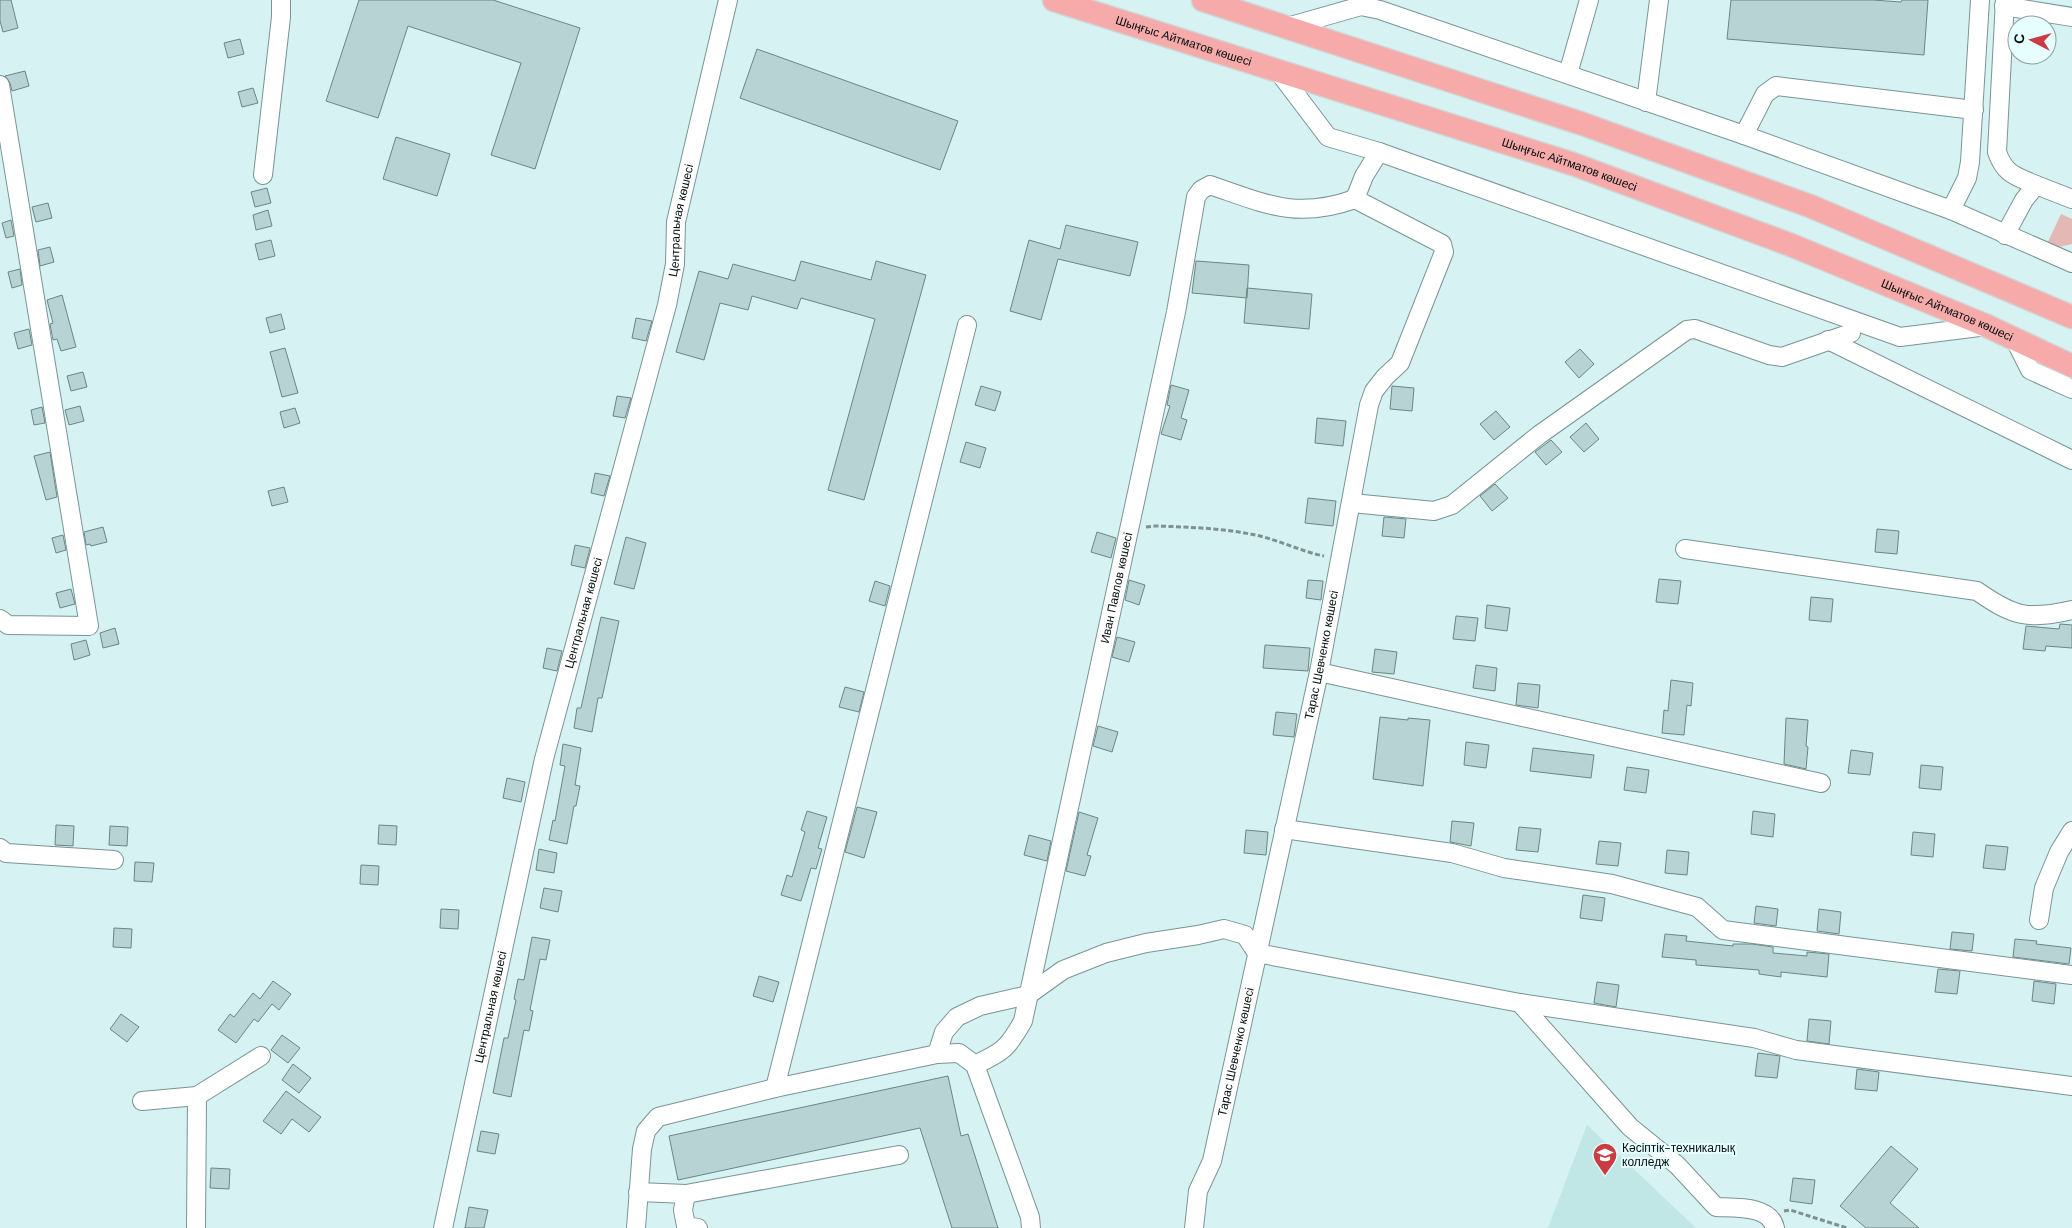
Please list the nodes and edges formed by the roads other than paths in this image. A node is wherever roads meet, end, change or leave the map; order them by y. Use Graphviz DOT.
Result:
graph roads {
  1 [pos="281,0"];
  2 [pos="728,0"];
  3 [pos="1054,0"];
  4 [pos="1204,0"];
  5 [pos="1589,0"];
  6 [pos="1659,0"];
  7 [pos="1980,0"];
  8 [pos="2005,3"];
  9 [pos="1381,5"];
  10 [pos="2072,17"];
  11 [pos="1287,27"];
  12 [pos="1278,71"];
  13 [pos="1568,74"];
  14 [pos="0,85"];
  15 [pos="1646,102"];
  16 [pos="1974,110"];
  17 [pos="1744,135"];
  18 [pos="1379,152"];
  19 [pos="263,175"];
  20 [pos="2036,185"];
  21 [pos="1355,199"];
  22 [pos="2072,199"];
  23 [pos="1951,210"];
  24 [pos="2005,235"];
  25 [pos="2072,263"];
  26 [pos="2072,317"];
  27 [pos="967,325"];
  28 [pos="1987,326"];
  29 [pos="1851,333"];
  30 [pos="2014,338"];
  31 [pos="1828,340"];
  32 [pos="2072,366"];
  33 [pos="2072,389"];
  34 [pos="2072,460"];
  35 [pos="1352,504"];
  36 [pos="1685,549"];
  37 [pos="2072,610"];
  38 [pos="0,619"];
  39 [pos="1318,672"];
  40 [pos="1821,783"];
  41 [pos="1284,829"];
  42 [pos="2072,831"];
  43 [pos="0,848"];
  44 [pos="114,860"];
  45 [pos="2039,920"];
  46 [pos="1257,953"];
  47 [pos="2072,975"];
  48 [pos="1028,995"];
  49 [pos="1520,1003"];
  50 [pos="937,1054"];
  51 [pos="261,1056"];
  52 [pos="975,1065"];
  53 [pos="2072,1086"];
  54 [pos="775,1088"];
  55 [pos="197,1096"];
  56 [pos="142,1101"];
  57 [pos="899,1155"];
  58 [pos="638,1192"];
  59 [pos="686,1194"];
  60 [pos="196,1228"];
  61 [pos="444,1228"];
  62 [pos="636,1228"];
  63 [pos="698,1228"];
  64 [pos="1031,1228"];
  65 [pos="1194,1228"];
  66 [pos="1775,1228"];
  1 -- 19 [label="street"];
  2 -- 61 [label="street, Центральная көшесі"];
  3 -- 12 [label="main road, Шыңғыс Айтматов көшесі"];
  4 -- 11 [label="main road"];
  5 -- 13 [label="street"];
  6 -- 15 [label="street"];
  7 -- 16 [label="street"];
  8 -- 10 [label="street"];
  8 -- 20 [label="street"];
  9 -- 11 [label="street"];
  9 -- 13 [label="street"];
  11 -- 26 [label="main road"];
  12 -- 18 [label="street"];
  12 -- 28 [label="main road, Шыңғыс Айтматов көшесі"];
  13 -- 15 [label="street"];
  14 -- 38 [label="street"];
  15 -- 17 [label="street"];
  16 -- 17 [label="street"];
  16 -- 23 [label="street"];
  17 -- 23 [label="street"];
  18 -- 21 [label="street"];
  18 -- 28 [label="street"];
  20 -- 22 [label="street"];
  20 -- 24 [label="street"];
  21 -- 35 [label="street, Тарас Шевченко көшесі"];
  21 -- 48 [label="street, Иван Павлов көшесі"];
  23 -- 24 [label="street"];
  24 -- 25 [label="street"];
  27 -- 54 [label="street"];
  28 -- 30 [label="main road, Шыңғыс Айтматов көшесі"];
  29 -- 31 [label="street"];
  30 -- 32 [label="main road, Шыңғыс Айтматов көшесі"];
  30 -- 33 [label="street"];
  31 -- 34 [label="street"];
  31 -- 35 [label="street"];
  35 -- 39 [label="street, Тарас Шевченко көшесі"];
  36 -- 37 [label="street"];
  39 -- 40 [label="street"];
  39 -- 41 [label="street, Тарас Шевченко көшесі"];
  41 -- 46 [label="street, Тарас Шевченко көшесі"];
  41 -- 47 [label="street"];
  42 -- 45 [label="street"];
  43 -- 44 [label="street"];
  46 -- 48 [label="street"];
  46 -- 49 [label="street"];
  46 -- 65 [label="street, Тарас Шевченко көшесі"];
  48 -- 50 [label="street"];
  48 -- 52 [label="street, Иван Павлов көшесі"];
  49 -- 53 [label="street"];
  49 -- 66 [label="street"];
  50 -- 52 [label="street"];
  50 -- 54 [label="street"];
  51 -- 55 [label="street"];
  52 -- 64 [label="street"];
  54 -- 58 [label="street"];
  55 -- 56 [label="street"];
  55 -- 60 [label="street"];
  57 -- 59 [label="street"];
  58 -- 59 [label="street"];
  58 -- 62 [label="street"];
  59 -- 63 [label="street"];
}
